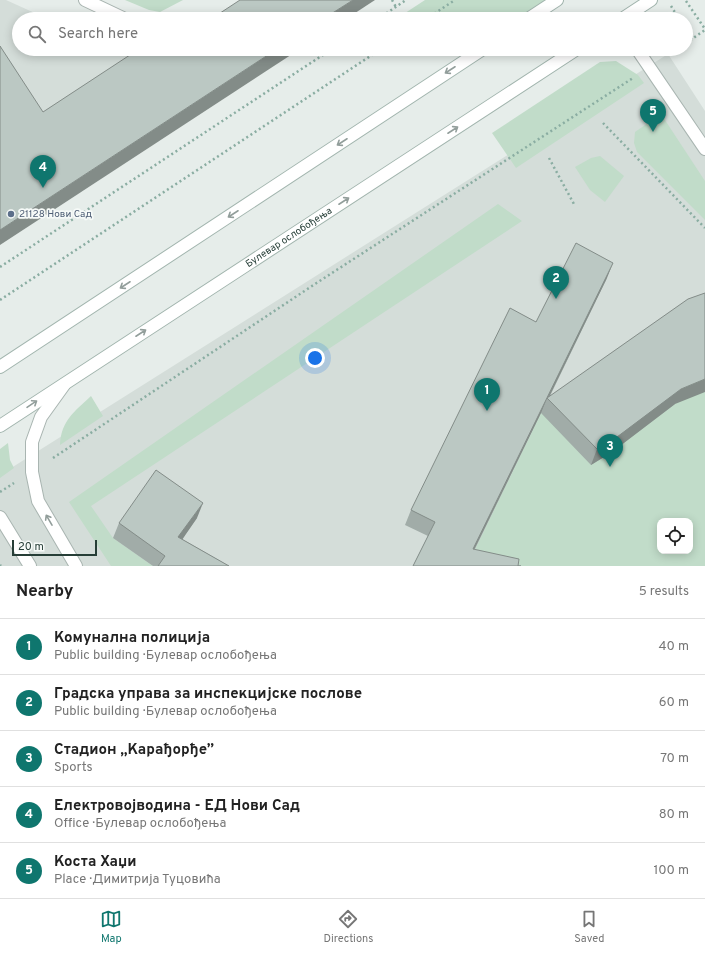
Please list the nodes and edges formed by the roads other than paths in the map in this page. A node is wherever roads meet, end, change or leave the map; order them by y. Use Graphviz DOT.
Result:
graph roads {
  1 [pos="85,0"];
  2 [pos="557,0"];
  3 [pos="651,0"];
  4 [pos="546,4"];
  5 [pos="110,12"];
  6 [pos="536,12"];
  7 [pos="633,12"];
  8 [pos="472,56"];
  9 [pos="566,56"];
  10 [pos="642,56"];
  11 [pos="705,149"];
  12 [pos="0,367"];
  13 [pos="66,382"];
  14 [pos="0,426"];
  15 [pos="0,517"];
  16 [pos="30,566"];
  17 [pos="76,566"];
  1 -- 5 [label="main road"];
  2 -- 4 [label="main road"];
  3 -- 7 [label="main road"];
  4 -- 6 [label="main road"];
  8 -- 12 [label="main road, one-way"];
  13 -- 9 [label="main road, Булевар ослобођења, one-way"];
  10 -- 11 [label="main road"];
  14 -- 13 [label="main road, Булевар ослобођења, one-way"];
  17 -- 13 [label="main road, one-way"];
  15 -- 16 [label="main road"];
}
